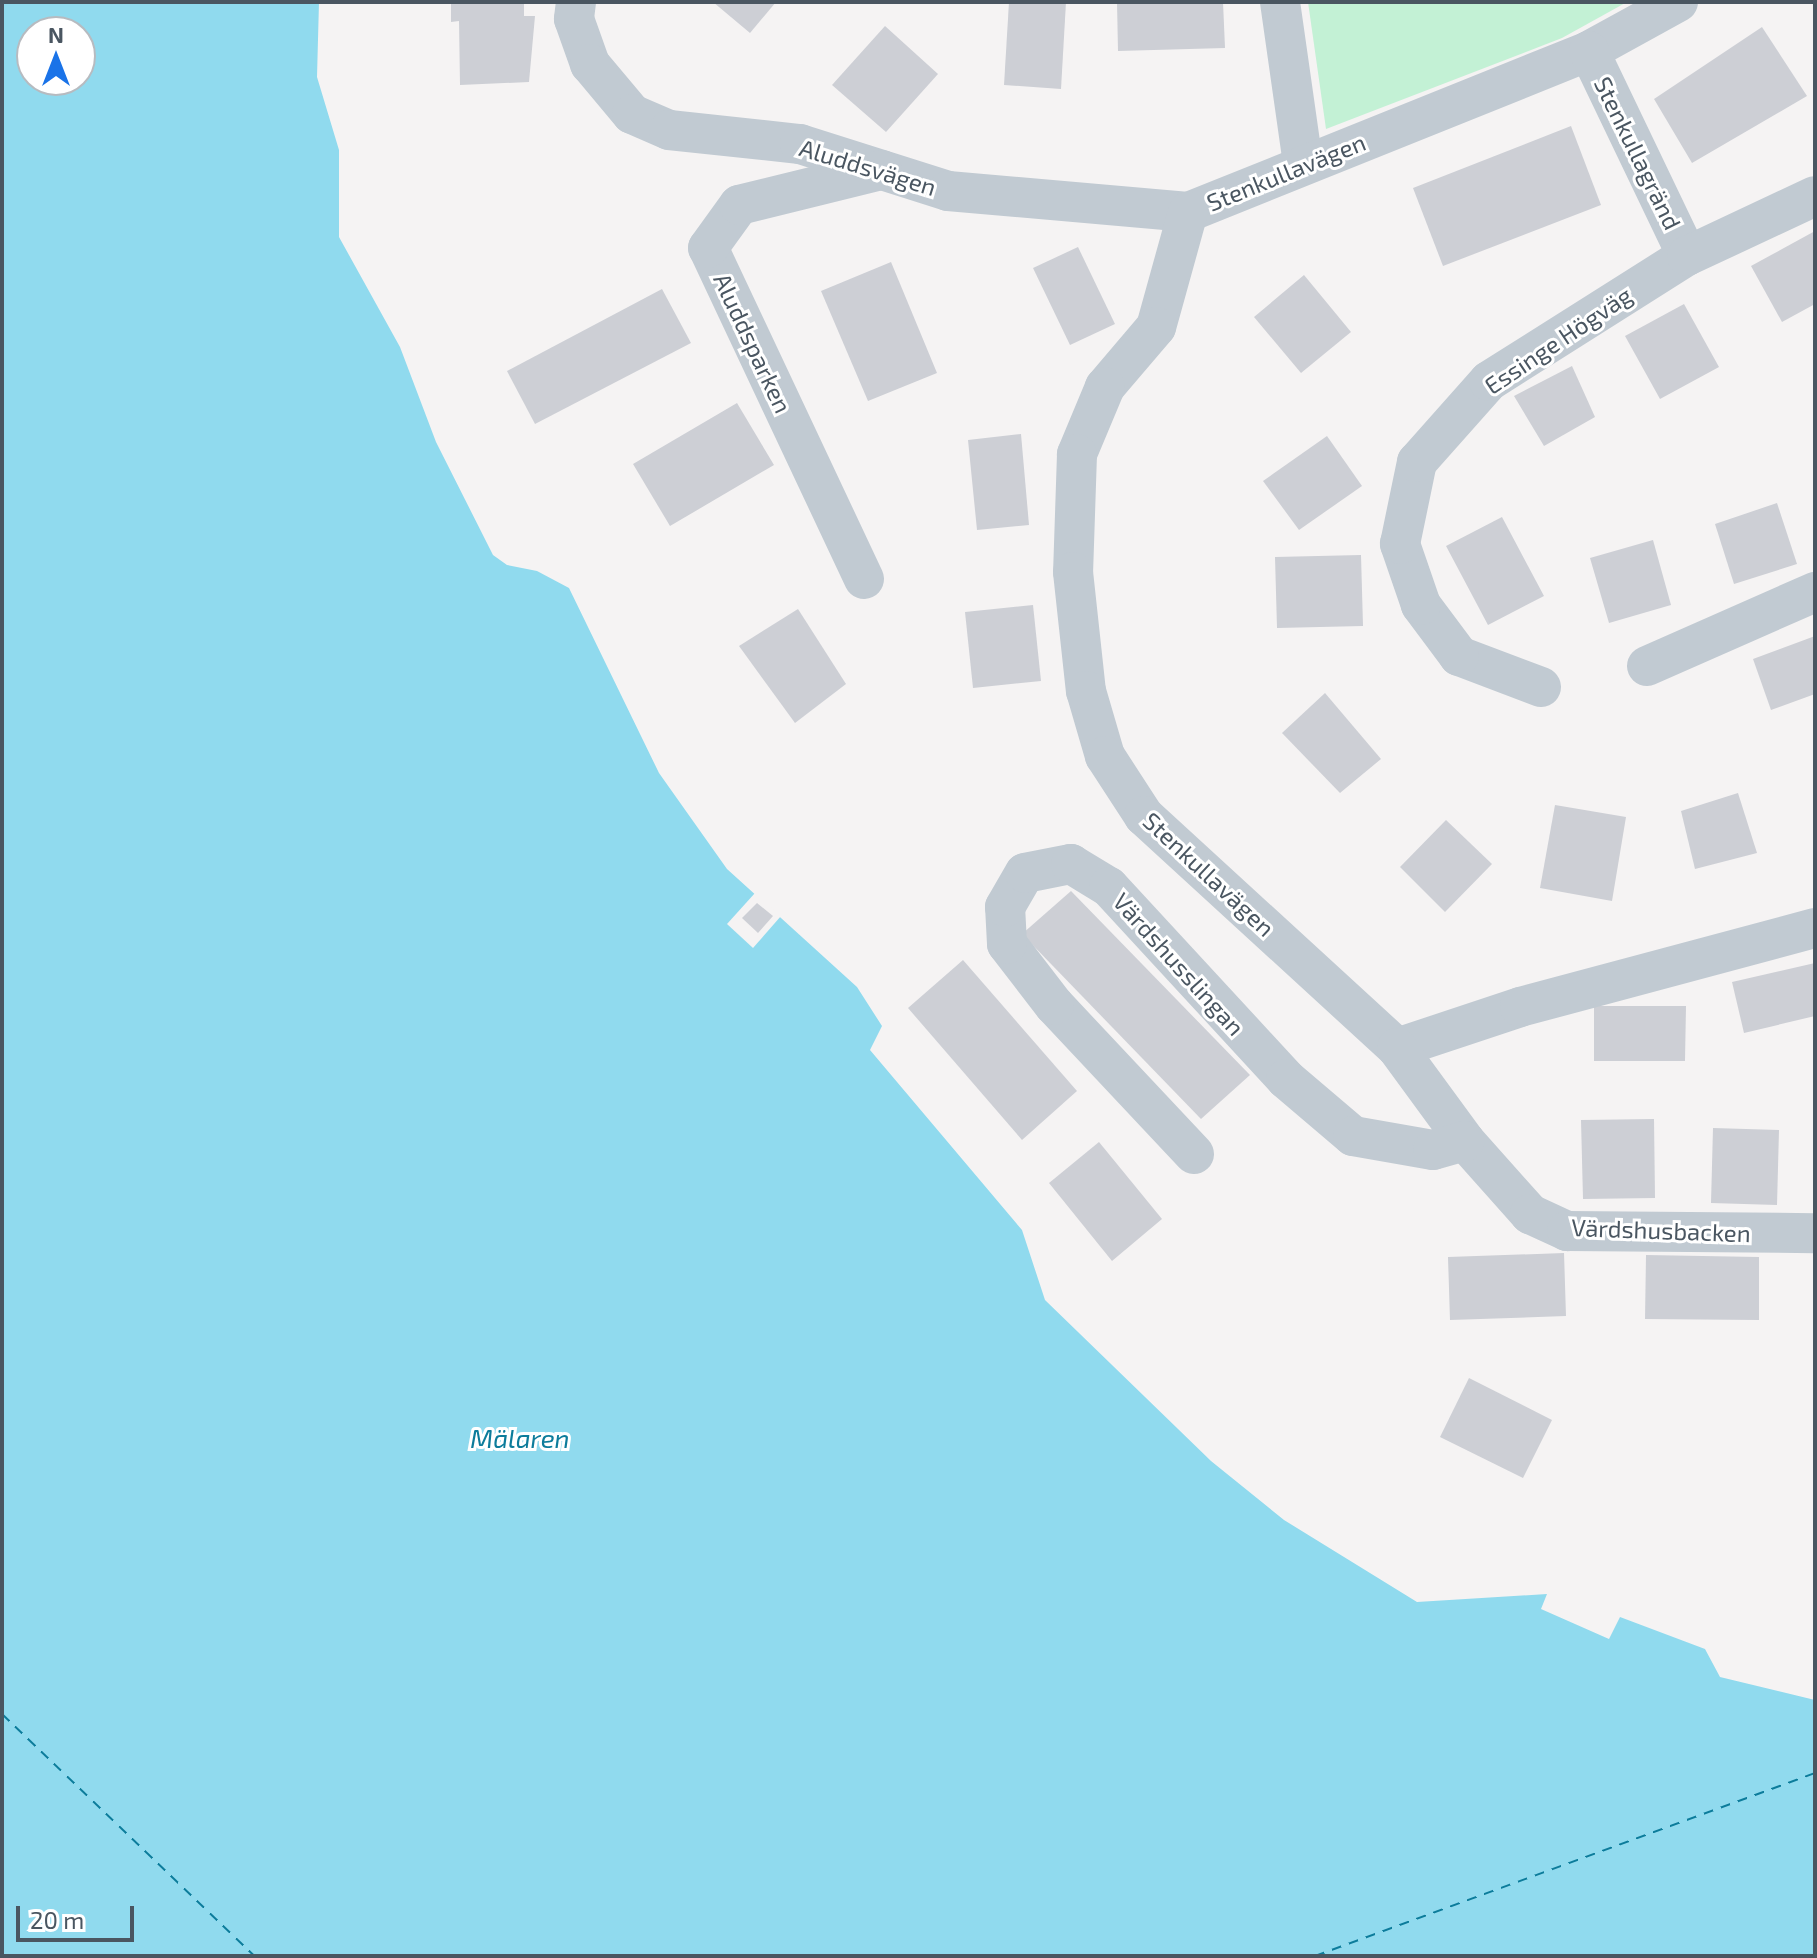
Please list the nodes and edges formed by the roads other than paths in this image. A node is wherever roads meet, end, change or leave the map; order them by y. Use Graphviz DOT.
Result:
graph roads {
  1 [pos="576,2"];
  2 [pos="1280,2"];
  3 [pos="1678,2"];
  4 [pos="1589,51"];
  5 [pos="1303,164"];
  6 [pos="886,169"];
  7 [pos="1815,196"];
  8 [pos="1188,212"];
  9 [pos="1687,256"];
  10 [pos="864,579"];
  11 [pos="1815,592"];
  12 [pos="1647,666"];
  13 [pos="1541,687"];
  14 [pos="1815,928"];
  15 [pos="1397,1048"];
  16 [pos="1465,1141"];
  17 [pos="1194,1154"];
  18 [pos="1815,1233"];
  1 -- 6 [label="street, Aluddsvägen"];
  2 -- 5 [label="street"];
  3 -- 4 [label="street, Stenkullavägen"];
  4 -- 5 [label="street, Stenkullavägen"];
  4 -- 9 [label="street, Stenkullagränd"];
  5 -- 8 [label="street, Stenkullavägen"];
  6 -- 8 [label="street, Aluddsvägen"];
  6 -- 10 [label="street, Aluddsparken"];
  7 -- 9 [label="street, Essinge Högväg"];
  8 -- 15 [label="street, Stenkullavägen"];
  9 -- 13 [label="street, Essinge Högväg"];
  11 -- 12 [label="street"];
  14 -- 15 [label="street"];
  15 -- 16 [label="street, Värdshusbacken"];
  16 -- 17 [label="street, Värdshusslingan"];
  16 -- 18 [label="street, Värdshusbacken"];
}
